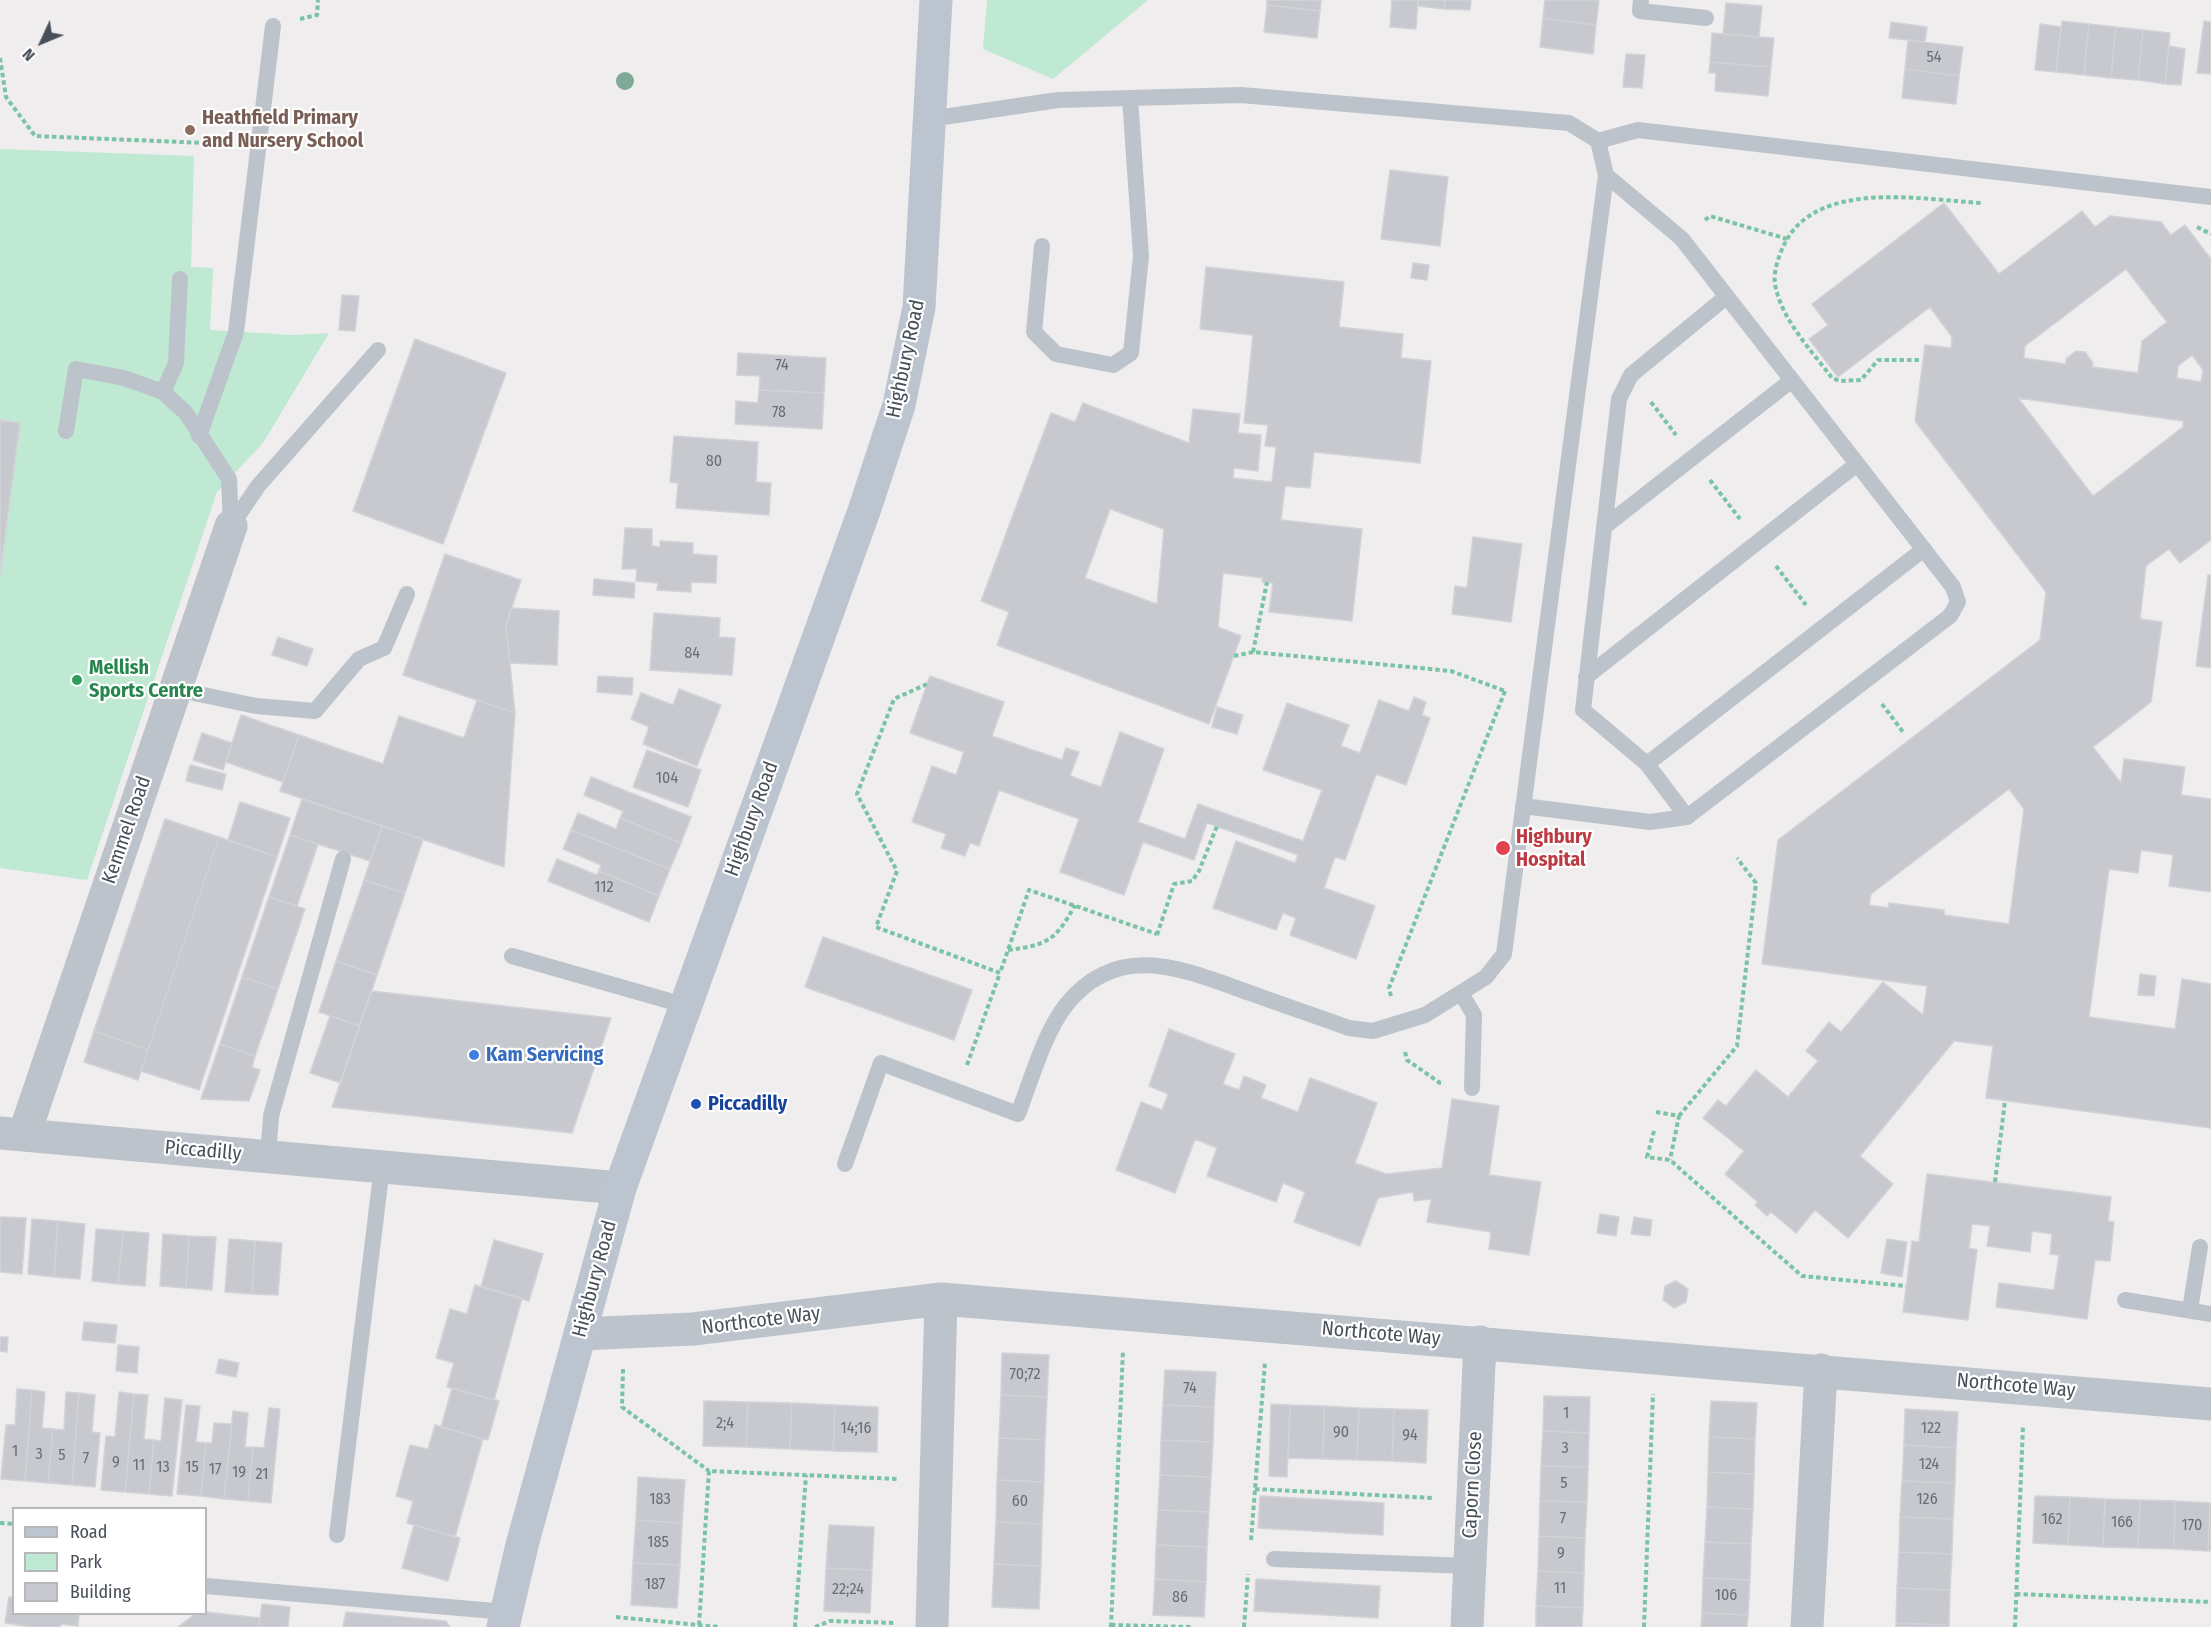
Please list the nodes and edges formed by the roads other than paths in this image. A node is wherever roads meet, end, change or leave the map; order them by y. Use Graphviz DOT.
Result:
graph roads {
  1 [pos="936,0"];
  2 [pos="1641,0"];
  3 [pos="1706,18"];
  4 [pos="273,26"];
  5 [pos="1130,98"];
  6 [pos="930,119"];
  7 [pos="1598,141"];
  8 [pos="1606,175"];
  9 [pos="2211,197"];
  10 [pos="1042,246"];
  11 [pos="180,279"];
  12 [pos="1726,297"];
  13 [pos="378,350"];
  14 [pos="1792,380"];
  15 [pos="163,392"];
  16 [pos="66,431"];
  17 [pos="199,436"];
  18 [pos="1857,464"];
  19 [pos="231,526"];
  20 [pos="1604,527"];
  21 [pos="1924,549"];
  22 [pos="407,594"];
  23 [pos="1586,677"];
  24 [pos="176,688"];
  25 [pos="1647,764"];
  26 [pos="1523,806"];
  27 [pos="1688,817"];
  28 [pos="343,859"];
  29 [pos="512,956"];
  30 [pos="1461,993"];
  31 [pos="687,1006"];
  32 [pos="1472,1088"];
  33 [pos="12,1134"];
  34 [pos="267,1157"];
  35 [pos="845,1164"];
  36 [pos="382,1167"];
  37 [pos="620,1188"];
  38 [pos="2200,1247"];
  39 [pos="941,1299"];
  40 [pos="2125,1300"];
  41 [pos="2190,1310"];
  42 [pos="2211,1314"];
  43 [pos="580,1334"];
  44 [pos="1480,1342"];
  45 [pos="1821,1370"];
  46 [pos="2211,1404"];
  47 [pos="337,1535"];
  48 [pos="1274,1558"];
  49 [pos="1470,1566"];
  50 [pos="207,1586"];
  51 [pos="504,1620"];
  52 [pos="932,1626"];
  53 [pos="1467,1627"];
  54 [pos="1807,1627"];
  1 -- 6 [label="main road, Highbury Road"];
  2 -- 3 [label="lane"];
  4 -- 17 [label="lane"];
  5 -- 6 [label="lane"];
  5 -- 7 [label="lane"];
  5 -- 10 [label="lane"];
  6 -- 31 [label="main road, Highbury Road"];
  7 -- 8 [label="lane"];
  7 -- 9 [label="lane"];
  8 -- 12 [label="lane"];
  8 -- 26 [label="lane"];
  11 -- 15 [label="lane"];
  12 -- 14 [label="lane"];
  12 -- 20 [label="lane"];
  13 -- 19 [label="lane"];
  14 -- 18 [label="lane"];
  14 -- 20 [label="lane"];
  15 -- 16 [label="lane"];
  15 -- 17 [label="lane"];
  17 -- 19 [label="lane"];
  18 -- 21 [label="lane"];
  18 -- 23 [label="lane"];
  19 -- 24 [label="street, Kemmel Road"];
  20 -- 23 [label="lane"];
  21 -- 25 [label="lane"];
  21 -- 27 [label="lane"];
  22 -- 24 [label="lane"];
  23 -- 25 [label="lane"];
  24 -- 33 [label="street, Kemmel Road"];
  25 -- 27 [label="lane"];
  26 -- 27 [label="lane"];
  26 -- 30 [label="lane"];
  28 -- 34 [label="lane"];
  29 -- 31 [label="lane"];
  30 -- 32 [label="lane"];
  30 -- 35 [label="lane"];
  31 -- 37 [label="main road, Highbury Road"];
  33 -- 34 [label="street, Piccadilly"];
  34 -- 36 [label="street, Piccadilly"];
  36 -- 37 [label="street, Piccadilly"];
  36 -- 47 [label="lane"];
  37 -- 43 [label="main road, Highbury Road"];
  38 -- 41 [label="lane"];
  39 -- 43 [label="street, Northcote Way"];
  39 -- 44 [label="street, Northcote Way"];
  39 -- 52 [label="street"];
  40 -- 41 [label="lane"];
  41 -- 42 [label="lane"];
  43 -- 51 [label="main road, Highbury Road"];
  44 -- 45 [label="street, Northcote Way"];
  44 -- 49 [label="street, Caporn Close"];
  45 -- 46 [label="street, Northcote Way"];
  45 -- 54 [label="street"];
  48 -- 49 [label="lane"];
  49 -- 53 [label="street, Caporn Close"];
  50 -- 51 [label="lane"];
}
